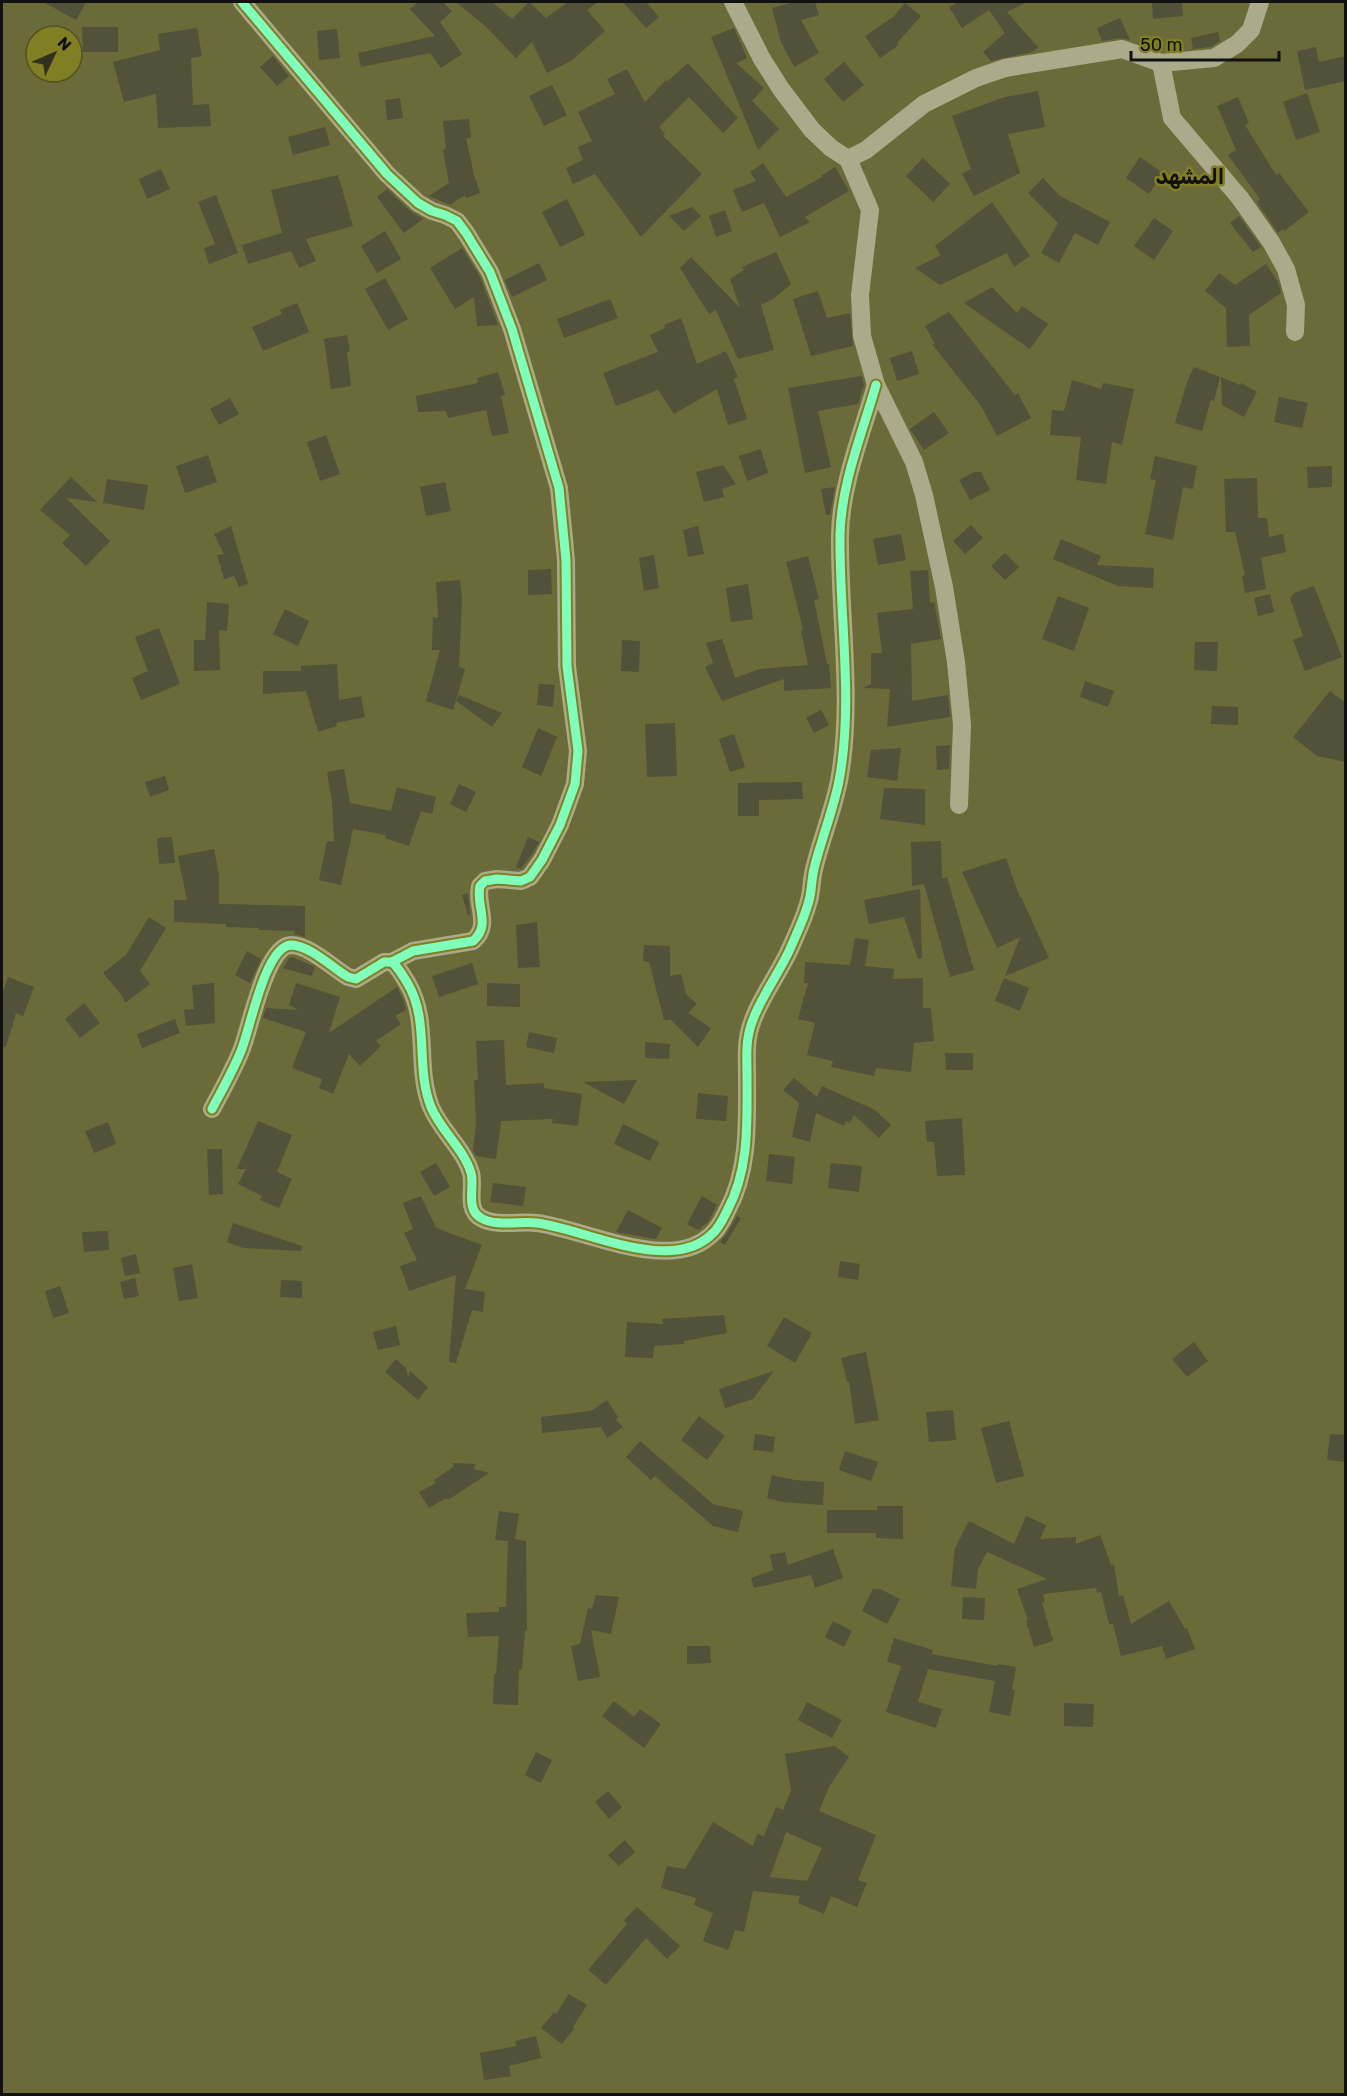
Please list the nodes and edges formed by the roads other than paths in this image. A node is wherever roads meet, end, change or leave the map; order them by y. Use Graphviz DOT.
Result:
graph roads {
  1 [pos="242,2"];
  2 [pos="733,2"];
  3 [pos="1260,2"];
  4 [pos="1161,63"];
  5 [pos="849,159"];
  6 [pos="1294,332"];
  7 [pos="876,385"];
  8 [pos="959,805"];
  9 [pos="392,962"];
  10 [pos="212,1109"];
  1 -- 9 [label="street"];
  2 -- 5 [label="street"];
  3 -- 4 [label="street"];
  4 -- 5 [label="street"];
  4 -- 6 [label="street"];
  5 -- 7 [label="street"];
  7 -- 8 [label="street"];
  7 -- 9 [label="street"];
  9 -- 10 [label="street"];
}
